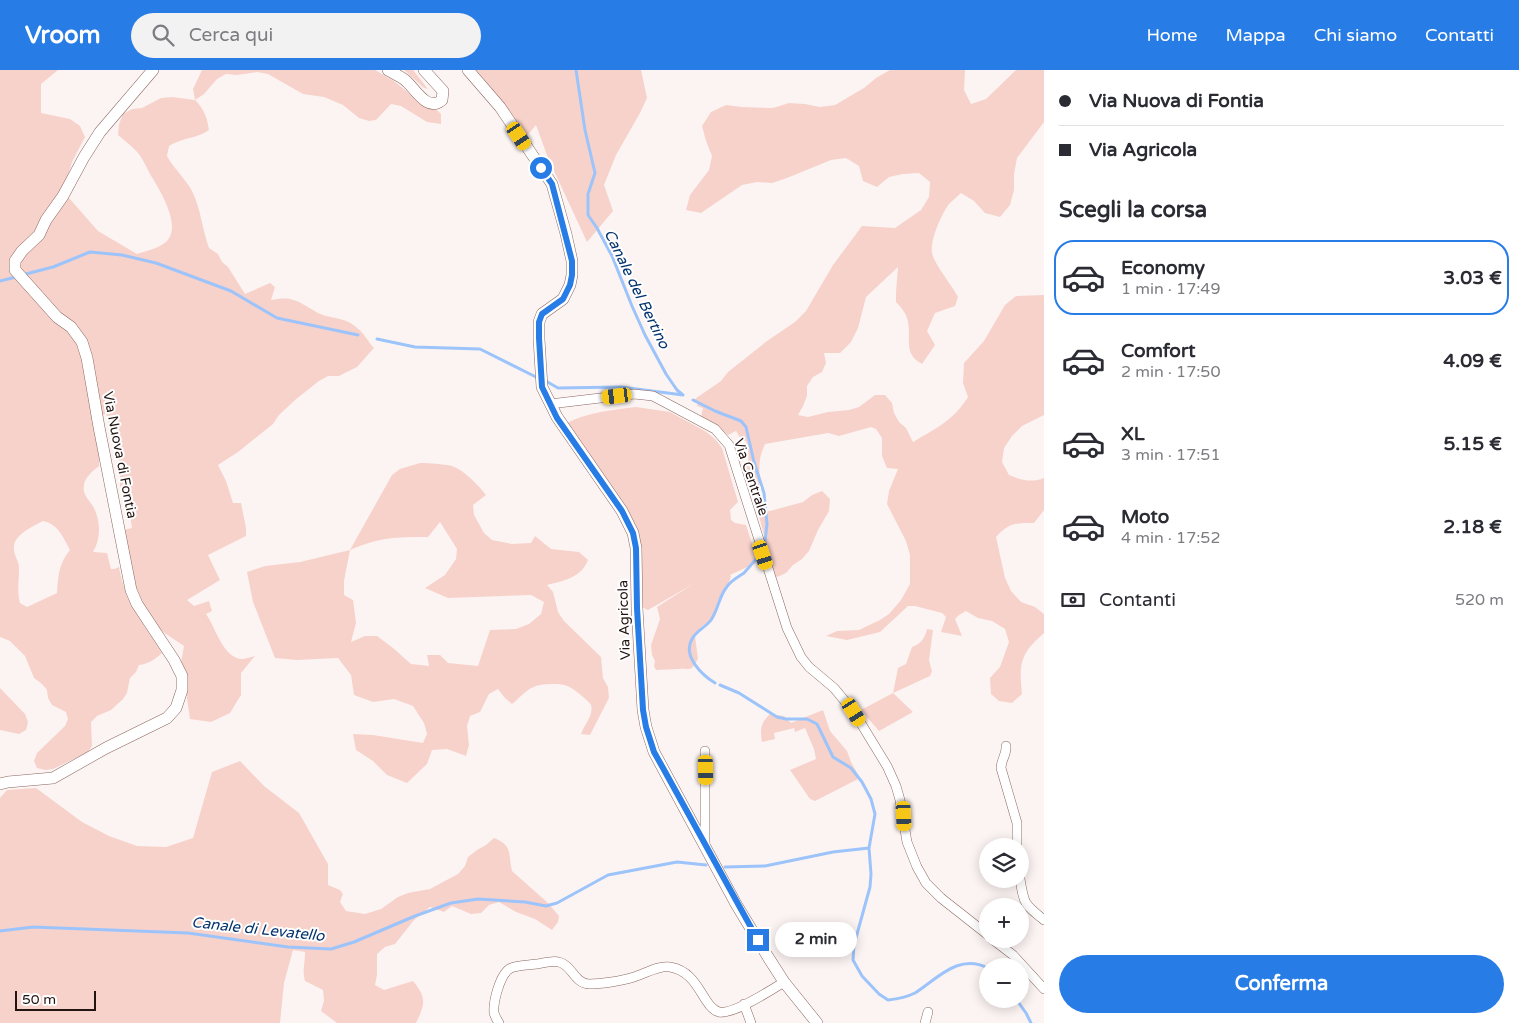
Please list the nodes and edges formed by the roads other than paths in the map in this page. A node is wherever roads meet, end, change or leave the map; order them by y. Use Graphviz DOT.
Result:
graph roads {
  1 [pos="153,70"];
  2 [pos="388,70"];
  3 [pos="424,70"];
  4 [pos="468,70"];
  5 [pos="550,404"];
  6 [pos="1006,746"];
  7 [pos="705,751"];
  8 [pos="0,784"];
  9 [pos="1017,838"];
  10 [pos="705,845"];
  11 [pos="1021,888"];
  12 [pos="1044,920"];
  13 [pos="979,928"];
  14 [pos="1004,948"];
  15 [pos="784,982"];
  16 [pos="1044,988"];
  17 [pos="744,1004"];
  18 [pos="928,1012"];
  19 [pos="499,1023"];
  20 [pos="751,1023"];
  21 [pos="817,1023"];
  22 [pos="925,1023"];
  1 -- 8 [label="street, Via Nuova di Fontia"];
  2 -- 3 [label="street"];
  4 -- 5 [label="street"];
  5 -- 10 [label="street, Via Agricola"];
  5 -- 13 [label="street, Via Centrale"];
  6 -- 9 [label="street"];
  7 -- 10 [label="street, Via Agricola"];
  10 -- 15 [label="street, Via Agricola"];
  11 -- 12 [label="street"];
  14 -- 16 [label="street"];
  15 -- 17 [label="street"];
  15 -- 21 [label="street, Via Agricola"];
  17 -- 19 [label="street"];
  17 -- 20 [label="street"];
  18 -- 22 [label="street"];
}
